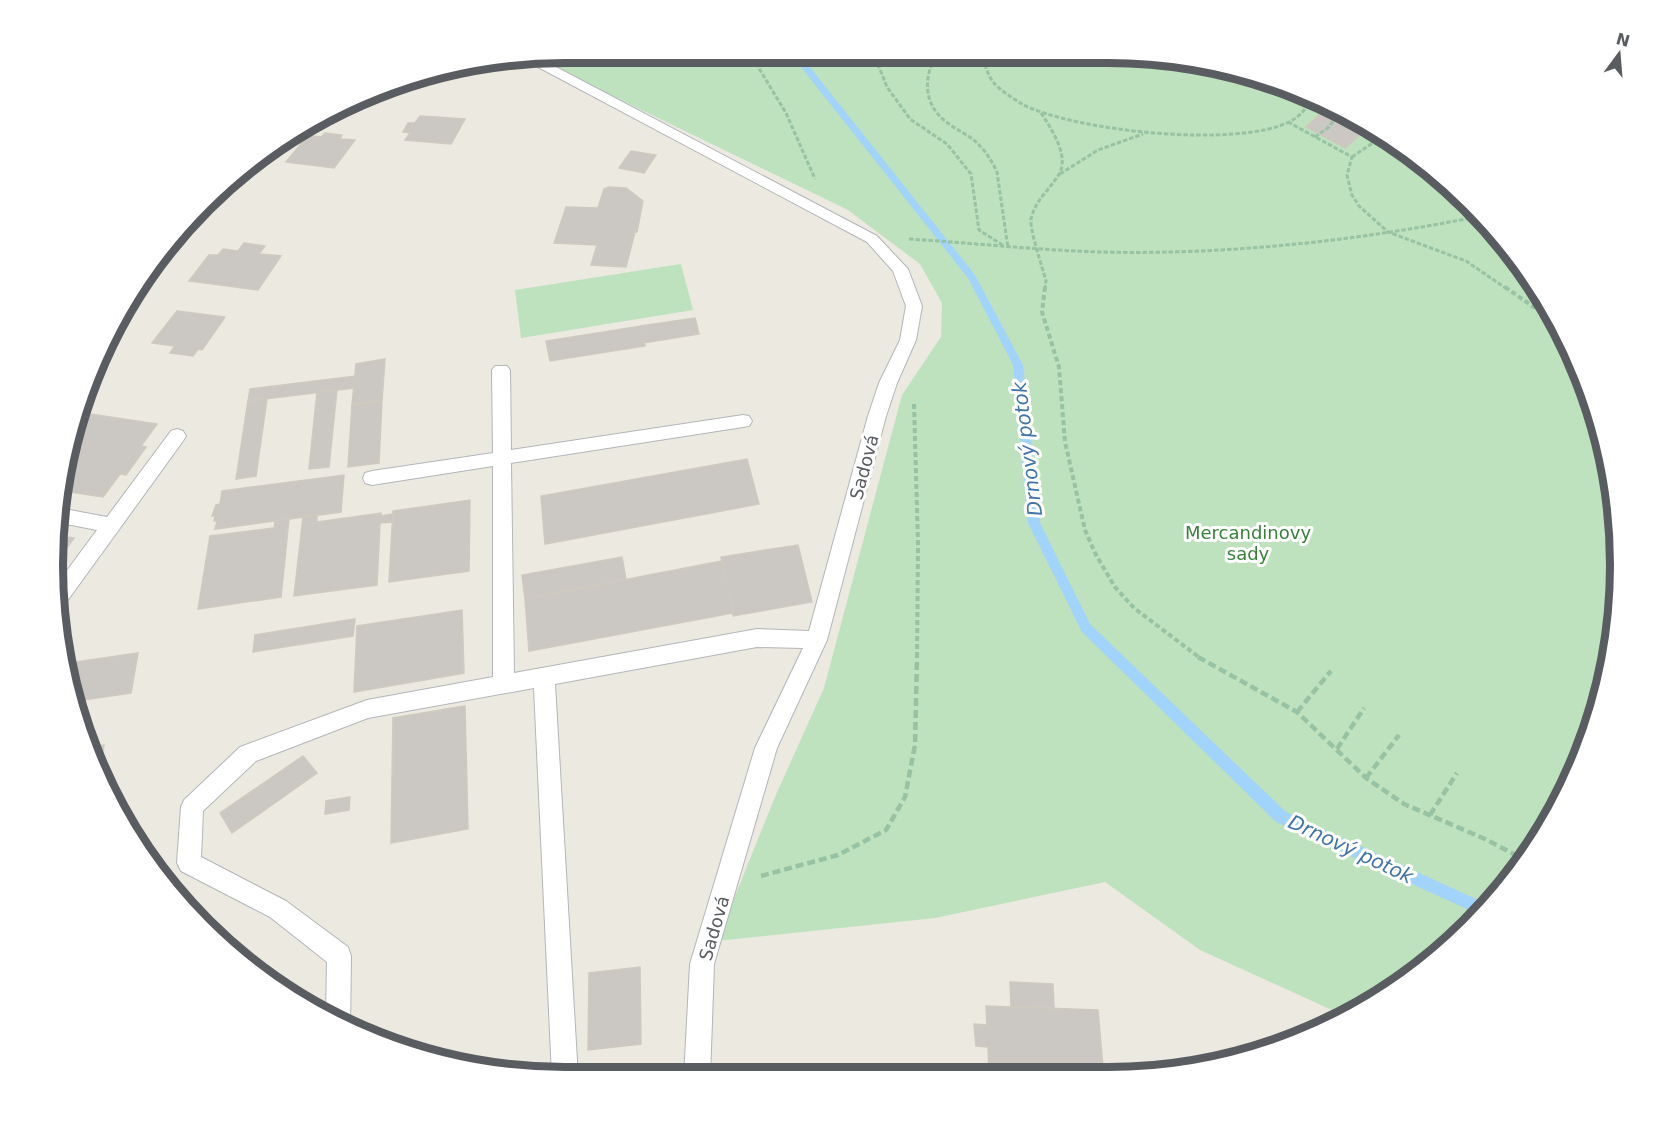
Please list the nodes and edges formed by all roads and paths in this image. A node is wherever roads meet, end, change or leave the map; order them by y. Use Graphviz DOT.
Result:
graph roads {
  1 [pos="757,63"];
  2 [pos="877,63"];
  3 [pos="933,63"];
  4 [pos="981,63"];
  5 [pos="540,64"];
  6 [pos="1309,105"];
  7 [pos="1041,113"];
  8 [pos="1335,118"];
  9 [pos="1288,122"];
  10 [pos="1144,133"];
  11 [pos="1314,137"];
  12 [pos="1375,143"];
  13 [pos="1380,144"];
  14 [pos="1352,158"];
  15 [pos="1060,174"];
  16 [pos="816,182"];
  17 [pos="1470,218"];
  18 [pos="1388,232"];
  19 [pos="900,238"];
  20 [pos="1008,248"];
  21 [pos="1038,248"];
  22 [pos="1543,314"];
  23 [pos="501,370"];
  24 [pos="743,421"];
  25 [pos="177,436"];
  26 [pos="502,458"];
  27 [pos="372,477"];
  28 [pos="65,517"];
  29 [pos="112,525"];
  30 [pos="64,590"];
  31 [pos="817,640"];
  32 [pos="1331,671"];
  33 [pos="544,677"];
  34 [pos="504,685"];
  35 [pos="1364,708"];
  36 [pos="1297,712"];
  37 [pos="1399,735"];
  38 [pos="1337,749"];
  39 [pos="1456,773"];
  40 [pos="1366,778"];
  41 [pos="1430,815"];
  42 [pos="1517,856"];
  43 [pos="339,1013"];
  44 [pos="564,1067"];
  45 [pos="697,1067"];
  1 -- 16 [label="path"];
  2 -- 20 [label="path"];
  3 -- 20 [label="path"];
  4 -- 7 [label="path"];
  5 -- 31 [label="lane, Sadová"];
  6 -- 9 [label="path"];
  7 -- 10 [label="path"];
  7 -- 15 [label="path"];
  8 -- 11 [label="path"];
  9 -- 10 [label="path"];
  9 -- 11 [label="path"];
  10 -- 15 [label="path"];
  11 -- 14 [label="path"];
  12 -- 13 [label="path"];
  12 -- 14 [label="path"];
  14 -- 18 [label="path"];
  15 -- 21 [label="path"];
  17 -- 18 [label="path"];
  18 -- 21 [label="path"];
  18 -- 22 [label="path"];
  19 -- 20 [label="path"];
  20 -- 21 [label="path"];
  21 -- 36 [label="path"];
  23 -- 26 [label="lane"];
  24 -- 26 [label="lane"];
  25 -- 29 [label="lane"];
  26 -- 27 [label="lane"];
  26 -- 34 [label="lane"];
  28 -- 29 [label="lane"];
  29 -- 30 [label="lane"];
  31 -- 33 [label="lane"];
  31 -- 45 [label="lane, Sadová"];
  32 -- 36 [label="path"];
  33 -- 34 [label="lane"];
  33 -- 44 [label="lane"];
  34 -- 43 [label="lane"];
  35 -- 38 [label="path"];
  36 -- 38 [label="path"];
  37 -- 40 [label="path"];
  38 -- 40 [label="path"];
  39 -- 41 [label="path"];
  40 -- 41 [label="path"];
  41 -- 42 [label="path"];
}
